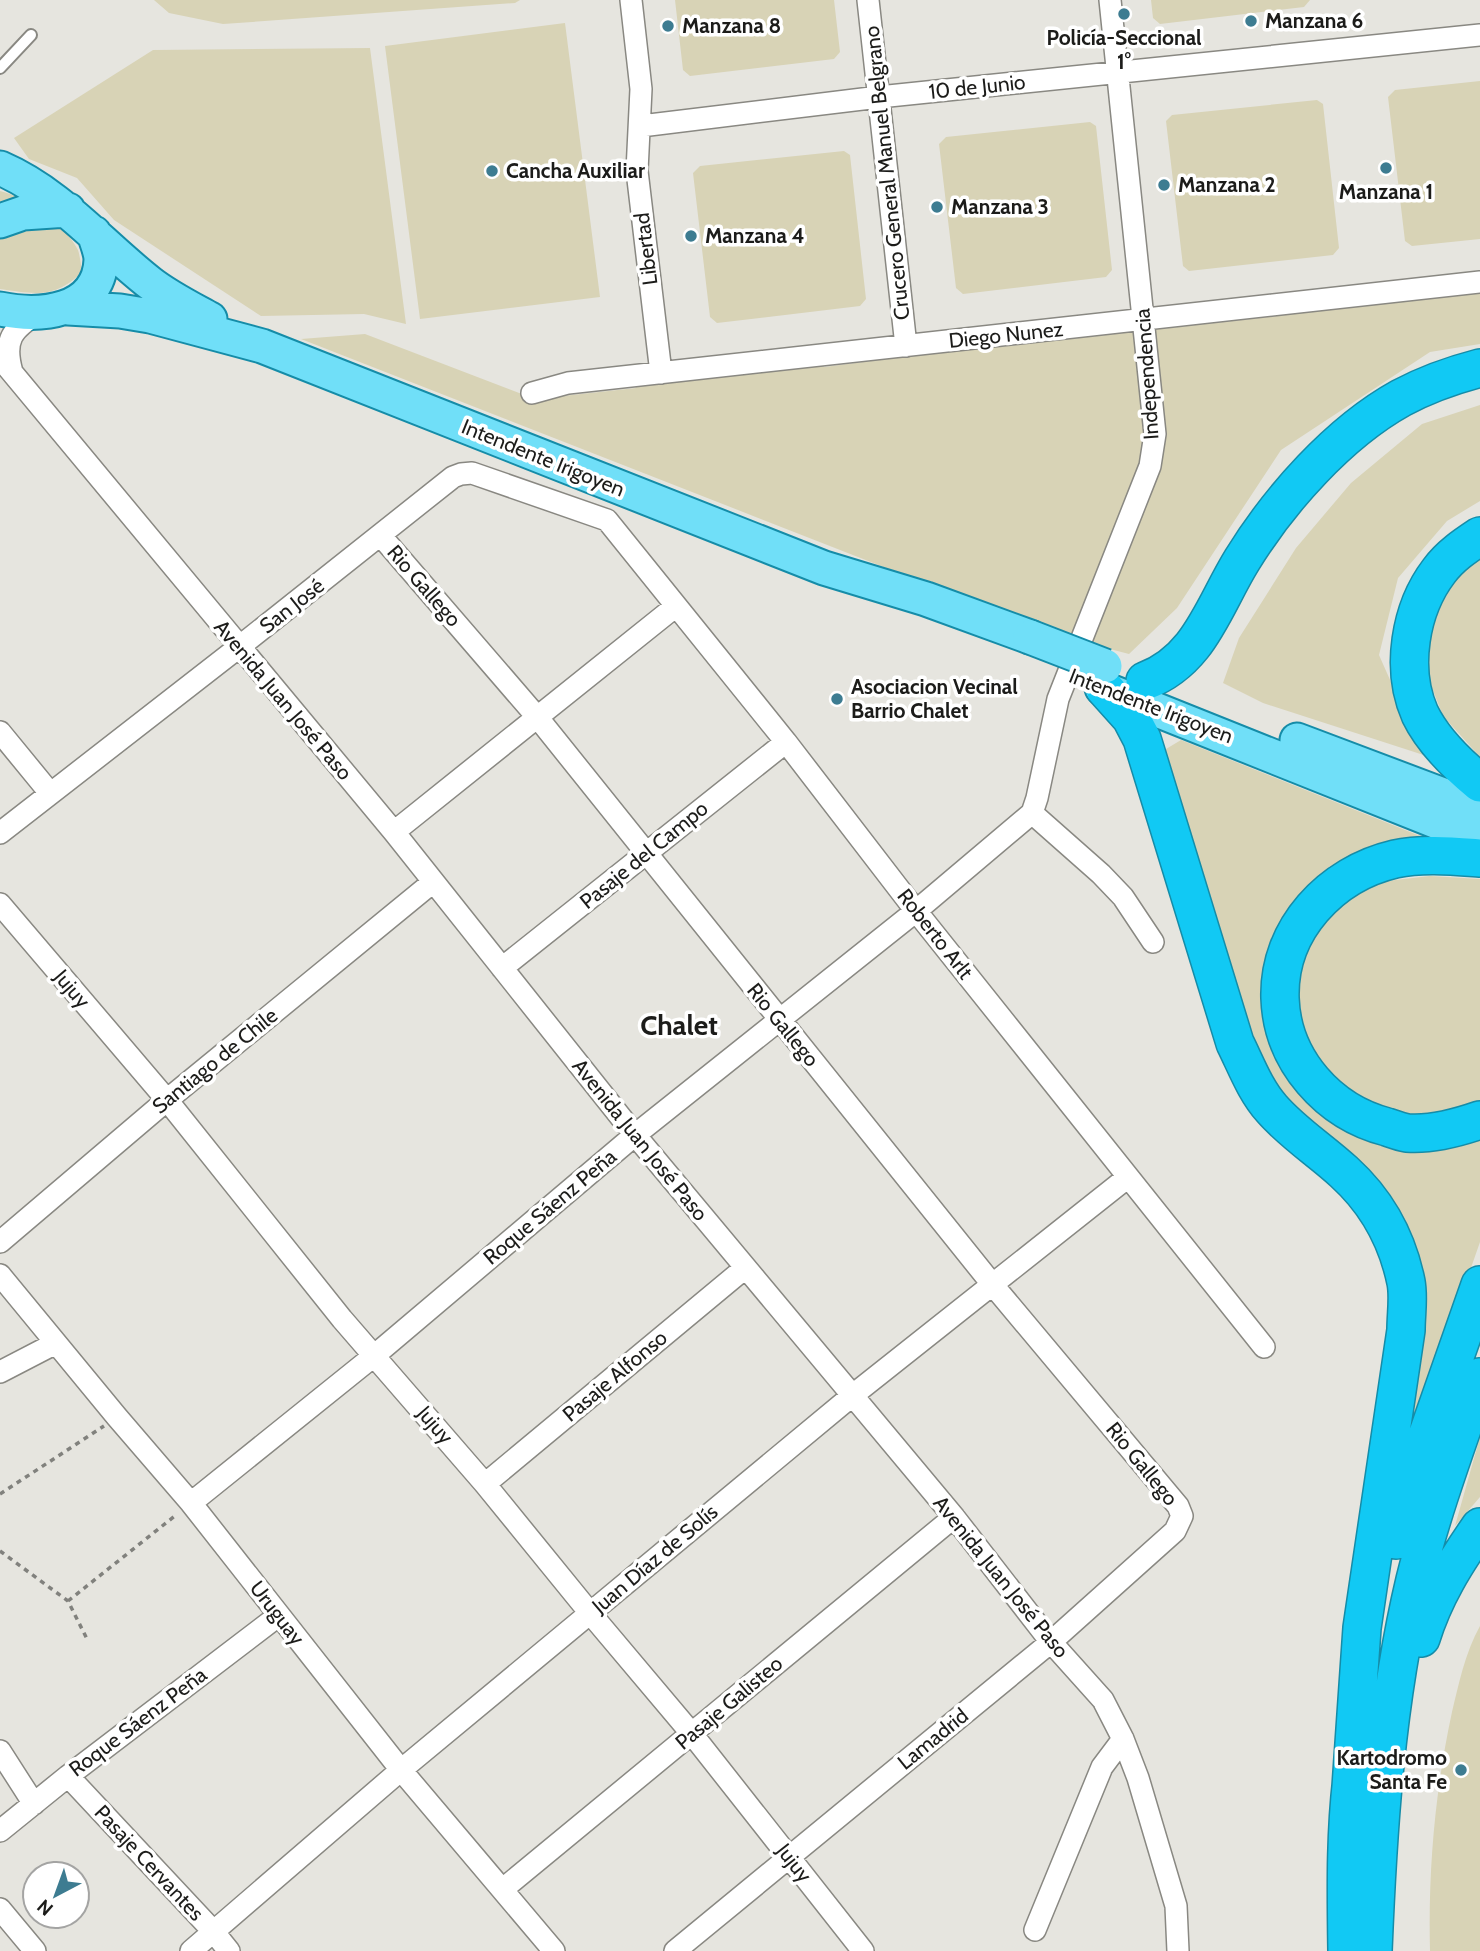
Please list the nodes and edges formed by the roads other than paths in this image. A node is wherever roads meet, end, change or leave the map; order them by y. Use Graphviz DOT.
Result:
graph roads {
  1 [pos="631,0"];
  2 [pos="868,0"];
  3 [pos="1110,0"];
  4 [pos="31,35"];
  5 [pos="1480,35"];
  6 [pos="0,68"];
  7 [pos="1117,73"];
  8 [pos="879,97"];
  9 [pos="641,126"];
  10 [pos="0,168"];
  11 [pos="68,211"];
  12 [pos="0,221"];
  13 [pos="94,233"];
  14 [pos="1480,282"];
  15 [pos="0,309"];
  16 [pos="53,311"];
  17 [pos="1143,320"];
  18 [pos="262,346"];
  19 [pos="906,346"];
  20 [pos="6,366"];
  21 [pos="1480,368"];
  22 [pos="661,373"];
  23 [pos="532,393"];
  24 [pos="607,520"];
  25 [pos="381,536"];
  26 [pos="1480,536"];
  27 [pos="677,606"];
  28 [pos="239,647"];
  29 [pos="1102,680"];
  30 [pos="1145,681"];
  31 [pos="538,718"];
  32 [pos="0,732"];
  33 [pos="786,742"];
  34 [pos="1480,783"];
  35 [pos="50,793"];
  36 [pos="1480,809"];
  37 [pos="1032,813"];
  38 [pos="394,832"];
  39 [pos="0,833"];
  40 [pos="1480,839"];
  41 [pos="646,855"];
  42 [pos="1480,858"];
  43 [pos="433,882"];
  44 [pos="0,904"];
  45 [pos="916,911"];
  46 [pos="1153,942"];
  47 [pos="502,968"];
  48 [pos="778,1020"];
  49 [pos="167,1100"];
  50 [pos="1480,1120"];
  51 [pos="635,1135"];
  52 [pos="1128,1177"];
  53 [pos="0,1242"];
  54 [pos="745,1268"];
  55 [pos="0,1275"];
  56 [pos="992,1284"];
  57 [pos="1480,1285"];
  58 [pos="56,1343"];
  59 [pos="1264,1347"];
  60 [pos="375,1355"];
  61 [pos="0,1372"];
  62 [pos="1480,1377"];
  63 [pos="853,1395"];
  64 [pos="485,1484"];
  65 [pos="191,1503"];
  66 [pos="1182,1516"];
  67 [pos="954,1517"];
  68 [pos="1480,1527"];
  69 [pos="590,1613"];
  70 [pos="278,1616"];
  71 [pos="1051,1642"];
  72 [pos="692,1734"];
  73 [pos="1123,1738"];
  74 [pos="0,1751"];
  75 [pos="401,1770"];
  76 [pos="68,1776"];
  77 [pos="1350,1787"];
  78 [pos="34,1804"];
  79 [pos="0,1831"];
  80 [pos="789,1857"];
  81 [pos="1376,1880"];
  82 [pos="503,1889"];
  83 [pos="0,1909"];
  84 [pos="1035,1930"];
  85 [pos="213,1931"];
  86 [pos="35,1951"];
  87 [pos="191,1951"];
  88 [pos="229,1951"];
  89 [pos="554,1951"];
  90 [pos="675,1951"];
  91 [pos="863,1951"];
  92 [pos="1178,1951"];
  93 [pos="1347,1951"];
  94 [pos="1373,1951"];
  1 -- 9 [label="street, Libertad"];
  2 -- 8 [label="street, Crucero General Manuel Belgrano"];
  3 -- 7 [label="street, Independencia"];
  4 -- 6 [label="lane"];
  5 -- 7 [label="street, 10 de Junio"];
  7 -- 8 [label="street, 10 de Junio"];
  7 -- 17 [label="street, Independencia"];
  8 -- 9 [label="street, 10 de Junio"];
  8 -- 19 [label="street, Crucero General Manuel Belgrano"];
  9 -- 22 [label="street, Libertad"];
  10 -- 11 [label="main road, Intendente Irigoyen"];
  11 -- 12 [label="main road"];
  11 -- 13 [label="main road, Intendente Irigoyen"];
  13 -- 16 [label="main road"];
  13 -- 18 [label="main road, Intendente Irigoyen"];
  14 -- 17 [label="street, Diego Nunez"];
  15 -- 16 [label="main road, Intendente Irigoyen"];
  16 -- 18 [label="main road, Intendente Irigoyen"];
  16 -- 20 [label="street, Avenida Juan José Paso"];
  17 -- 19 [label="street, Diego Nunez"];
  17 -- 37 [label="street, Independencia"];
  18 -- 29 [label="main road, Intendente Irigoyen, bridge"];
  19 -- 22 [label="street, Diego Nunez"];
  20 -- 28 [label="street, Avenida Juan José Paso"];
  21 -- 30 [label="highway"];
  22 -- 23 [label="street, Diego Nunez"];
  24 -- 25 [label="street, San José"];
  24 -- 27 [label="street, Roberto Arlt"];
  25 -- 28 [label="street, San José"];
  25 -- 31 [label="street, Rio Gallego"];
  26 -- 34 [label="highway"];
  27 -- 31 [label="street"];
  27 -- 33 [label="street, Roberto Arlt"];
  28 -- 35 [label="street, San José"];
  28 -- 38 [label="street, Avenida Juan José Paso"];
  29 -- 30 [label="main road, Intendente Irigoyen"];
  29 -- 40 [label="main road, Intendente Irigoyen"];
  29 -- 77 [label="highway"];
  30 -- 36 [label="main road, Intendente Irigoyen"];
  31 -- 38 [label="street"];
  31 -- 41 [label="street, Rio Gallego"];
  32 -- 35 [label="street"];
  33 -- 41 [label="street, Pasaje del Campo"];
  33 -- 45 [label="street, Roberto Arlt"];
  35 -- 39 [label="street, San José"];
  37 -- 45 [label="street, Roque Sáenz Peña"];
  37 -- 46 [label="street"];
  38 -- 43 [label="street, Avenida Juan José Paso"];
  41 -- 47 [label="street, Pasaje del Campo"];
  41 -- 48 [label="street, Rio Gallego"];
  42 -- 50 [label="highway"];
  43 -- 47 [label="street, Avenida Juan José Paso"];
  43 -- 49 [label="street, Santiago de Chile"];
  44 -- 49 [label="street, Jujuy"];
  45 -- 48 [label="street, Roque Sáenz Peña"];
  45 -- 52 [label="street, Roberto Arlt"];
  47 -- 51 [label="street, Avenida Juan José Paso"];
  48 -- 51 [label="street, Roque Sáenz Peña"];
  48 -- 56 [label="street, Rio Gallego"];
  49 -- 53 [label="street, Santiago de Chile"];
  49 -- 60 [label="street, Jujuy"];
  51 -- 54 [label="street, Avenida Juan José Paso"];
  51 -- 60 [label="street, Roque Sáenz Peña"];
  52 -- 56 [label="street, Juan Díaz de Solís"];
  52 -- 59 [label="street, Roberto Arlt"];
  54 -- 63 [label="street, Avenida Juan José Paso"];
  54 -- 64 [label="street, Pasaje Alfonso"];
  55 -- 58 [label="street, Uruguay"];
  56 -- 63 [label="street, Juan Díaz de Solís"];
  56 -- 66 [label="street, Rio Gallego"];
  57 -- 77 [label="highway"];
  58 -- 61 [label="street"];
  58 -- 65 [label="street, Uruguay"];
  60 -- 64 [label="street, Jujuy"];
  60 -- 65 [label="street, Roque Sáenz Peña"];
  62 -- 81 [label="highway"];
  63 -- 67 [label="street, Avenida Juan José Paso"];
  63 -- 69 [label="street, Juan Díaz de Solís"];
  64 -- 69 [label="street, Jujuy"];
  65 -- 70 [label="street, Uruguay"];
  66 -- 71 [label="street, Lamadrid"];
  67 -- 71 [label="street, Avenida Juan José Paso"];
  67 -- 72 [label="street, Pasaje Galisteo"];
  68 -- 81 [label="highway"];
  69 -- 72 [label="street, Jujuy"];
  69 -- 75 [label="street, Juan Díaz de Solís"];
  70 -- 75 [label="street, Uruguay"];
  70 -- 76 [label="street, Roque Sáenz Peña"];
  71 -- 73 [label="street, Avenida Juan José Paso"];
  71 -- 80 [label="street, Lamadrid"];
  72 -- 80 [label="street, Jujuy"];
  72 -- 82 [label="street, Pasaje Galisteo"];
  73 -- 84 [label="street"];
  73 -- 92 [label="street, Avenida Juan José Paso"];
  74 -- 78 [label="street"];
  75 -- 82 [label="street, Uruguay"];
  75 -- 85 [label="street, Juan Díaz de Solís"];
  76 -- 78 [label="street, Roque Sáenz Peña"];
  76 -- 85 [label="street, Pasaje Cervantes"];
  77 -- 93 [label="highway"];
  78 -- 79 [label="street, Roque Sáenz Peña"];
  80 -- 90 [label="street, Lamadrid"];
  80 -- 91 [label="street, Jujuy"];
  81 -- 94 [label="highway"];
  82 -- 89 [label="street, Uruguay"];
  83 -- 86 [label="street"];
  85 -- 87 [label="street, Juan Díaz de Solís"];
  85 -- 88 [label="street, Pasaje Cervantes"];
}
